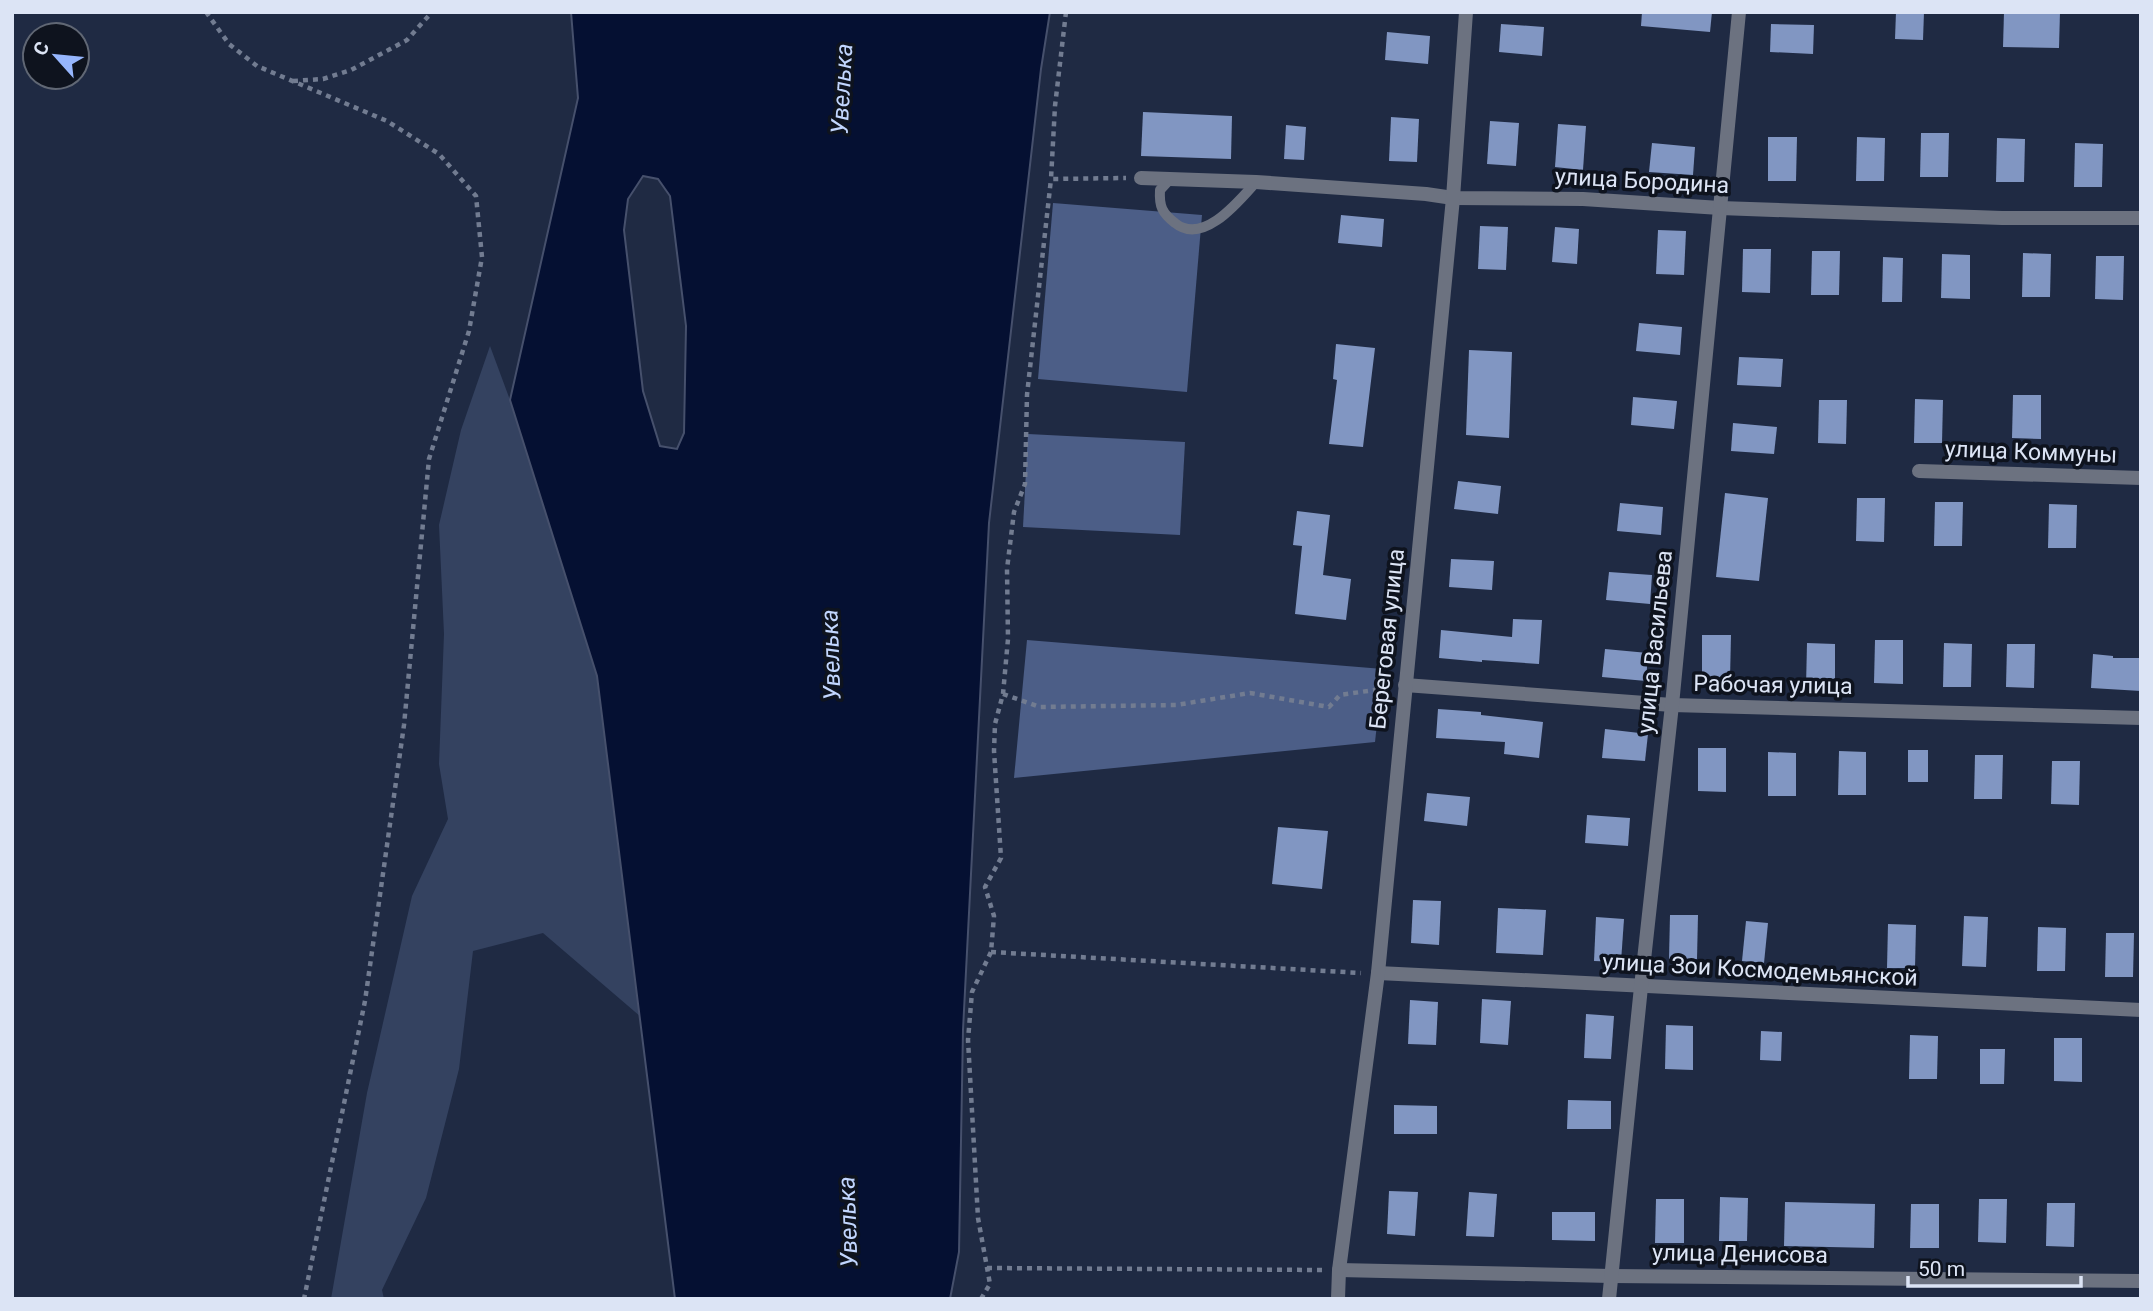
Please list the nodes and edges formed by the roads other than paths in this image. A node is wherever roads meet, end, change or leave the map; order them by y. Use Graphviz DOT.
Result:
graph roads {
  1 [pos="1466,12"];
  2 [pos="1738,12"];
  3 [pos="1141,178"];
  4 [pos="1171,178"];
  5 [pos="1256,182"];
  6 [pos="1452,198"];
  7 [pos="1720,208"];
  8 [pos="2141,218"];
  9 [pos="1919,471"];
  10 [pos="2141,478"];
  11 [pos="1405,685"];
  12 [pos="1672,705"];
  13 [pos="2141,718"];
  14 [pos="1378,974"];
  15 [pos="1641,987"];
  16 [pos="2141,1010"];
  17 [pos="1339,1270"];
  18 [pos="1611,1276"];
  19 [pos="2141,1281"];
  20 [pos="1338,1299"];
  21 [pos="1609,1299"];
  1 -- 6 [label="street, Береговая улица"];
  2 -- 7 [label="street, улица Васильева"];
  3 -- 4 [label="street, улица Бородина"];
  4 -- 5 [label="street, улица Бородина"];
  4 -- 5 [label="lane"];
  5 -- 6 [label="street, улица Бородина"];
  6 -- 7 [label="street, улица Бородина"];
  6 -- 11 [label="street, Береговая улица"];
  7 -- 8 [label="street, улица Бородина"];
  7 -- 12 [label="street, улица Васильева"];
  9 -- 10 [label="street, улица Коммуны"];
  11 -- 12 [label="street, Рабочая улица"];
  11 -- 14 [label="street, Береговая улица"];
  12 -- 13 [label="street, Рабочая улица"];
  12 -- 15 [label="street, улица Васильева"];
  14 -- 15 [label="street, улица Зои Космодемьянской"];
  14 -- 17 [label="street, Береговая улица"];
  15 -- 16 [label="street, улица Зои Космодемьянской"];
  15 -- 18 [label="street, улица Васильева"];
  17 -- 18 [label="street, улица Денисова"];
  17 -- 20 [label="street, Береговая улица"];
  18 -- 19 [label="street, улица Денисова"];
  18 -- 21 [label="street, улица Васильева"];
}
